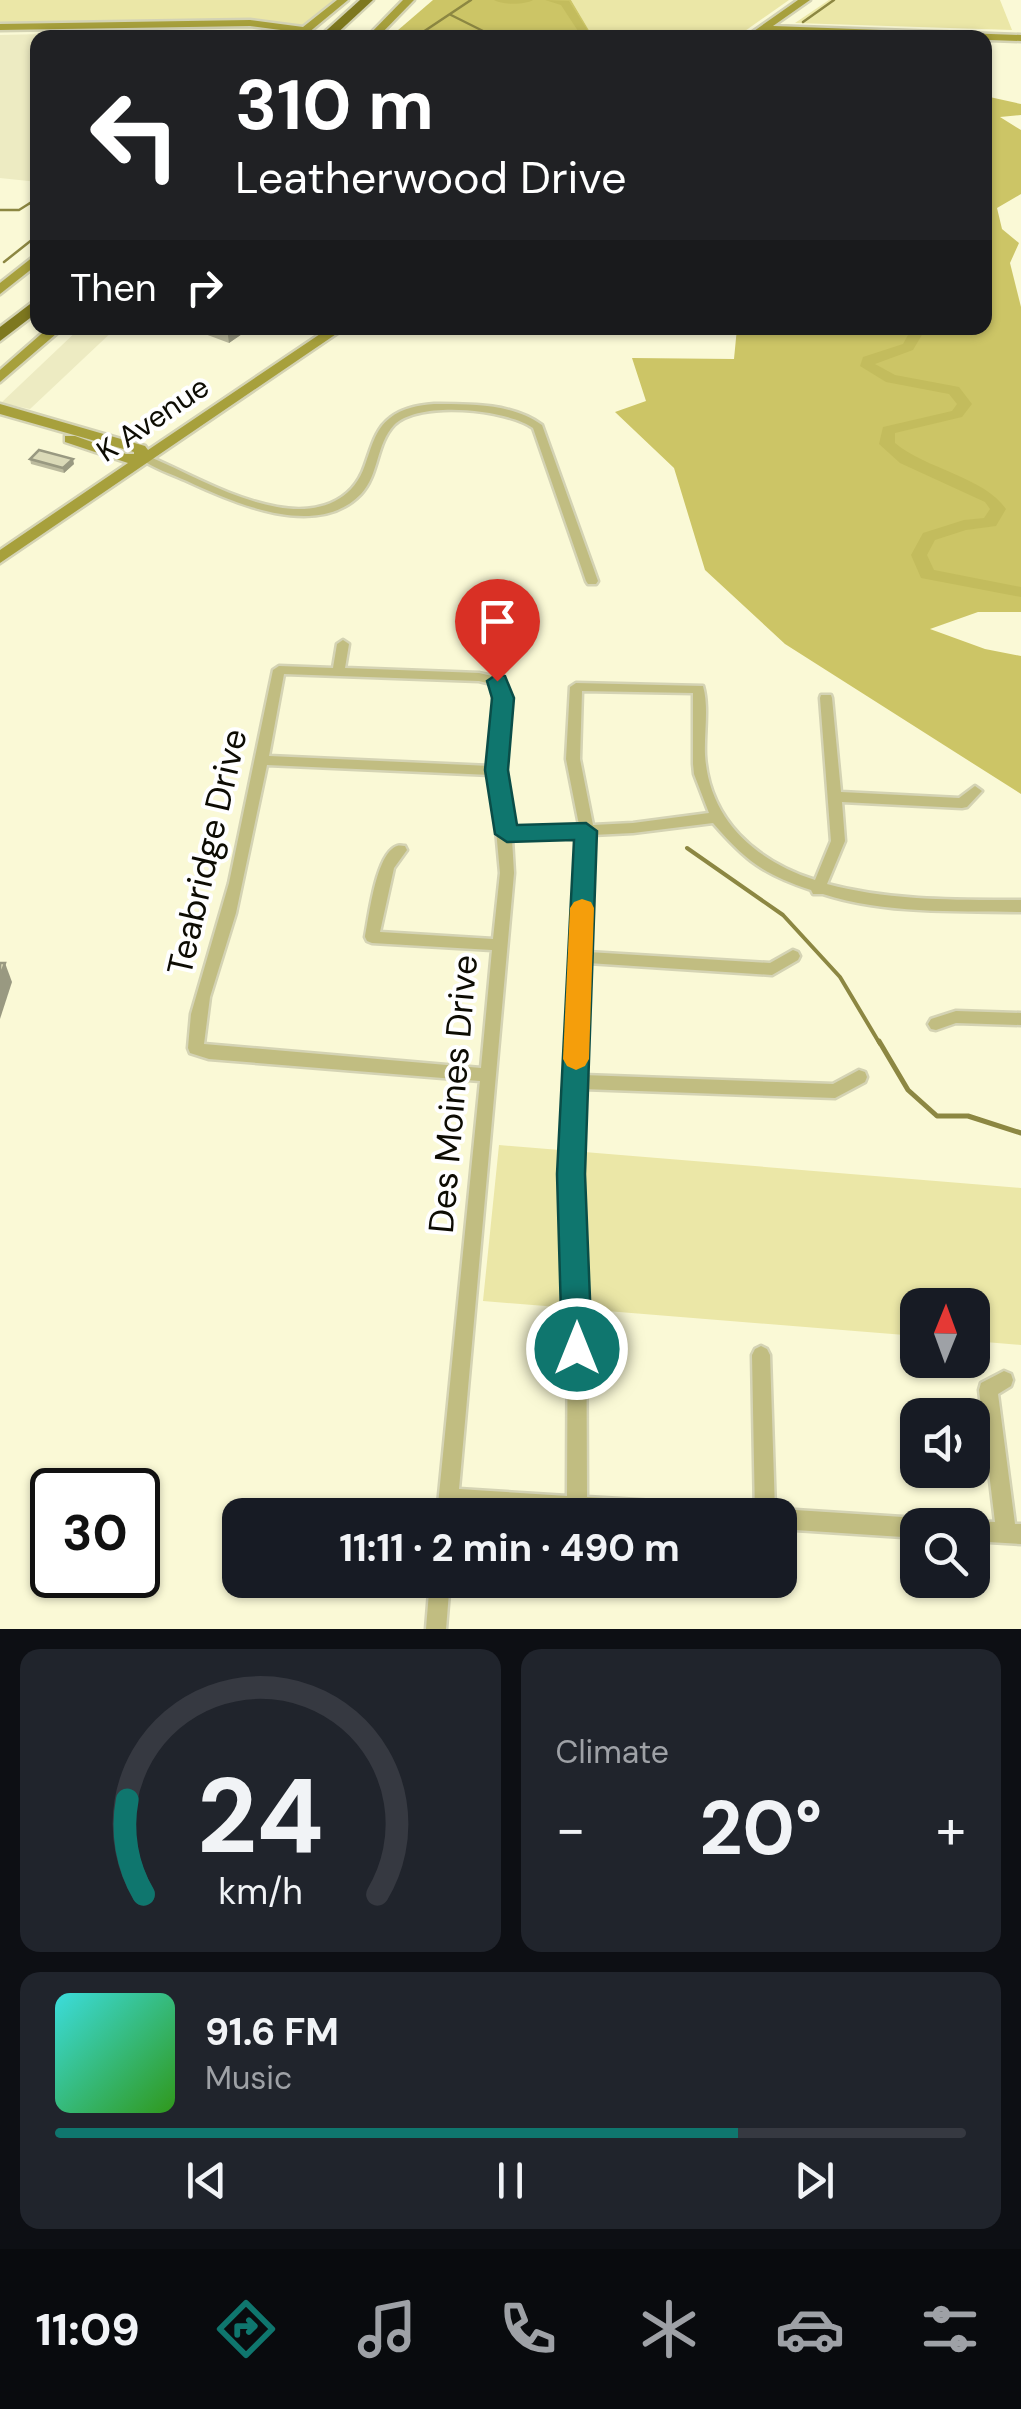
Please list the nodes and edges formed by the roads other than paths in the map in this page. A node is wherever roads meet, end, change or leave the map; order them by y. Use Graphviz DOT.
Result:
graph roads {
  1 [pos="342,0"];
  2 [pos="367,0"];
  3 [pos="384,0"];
  4 [pos="409,0"];
  5 [pos="806,0"];
  6 [pos="819,0"];
  7 [pos="347,18"];
  8 [pos="0,29"];
  9 [pos="769,29"];
  10 [pos="264,30"];
  11 [pos="309,30"];
  12 [pos="316,30"];
  13 [pos="333,30"];
  14 [pos="349,30"];
  15 [pos="379,30"];
  16 [pos="805,30"];
  17 [pos="992,35"];
  18 [pos="1021,35"];
  19 [pos="30,259"];
  20 [pos="30,262"];
  21 [pos="0,274"];
  22 [pos="0,290"];
  23 [pos="30,291"];
  24 [pos="30,310"];
  25 [pos="0,317"];
  26 [pos="36,335"];
  27 [pos="48,335"];
  28 [pos="311,335"];
  29 [pos="327,335"];
  30 [pos="0,336"];
  31 [pos="0,366"];
  32 [pos="0,378"];
  33 [pos="0,409"];
  34 [pos="0,422"];
  35 [pos="62,430"];
  36 [pos="142,453"];
  37 [pos="124,460"];
  38 [pos="38,525"];
  39 [pos="0,544"];
  40 [pos="0,558"];
  41 [pos="592,580"];
  42 [pos="343,644"];
  43 [pos="338,672"];
  44 [pos="826,698"];
  45 [pos="260,760"];
  46 [pos="496,770"];
  47 [pos="975,791"];
  48 [pos="834,797"];
  49 [pos="719,817"];
  50 [pos="586,831"];
  51 [pos="507,834"];
  52 [pos="400,850"];
  53 [pos="818,890"];
  54 [pos="1021,906"];
  55 [pos="500,945"];
  56 [pos="793,956"];
  57 [pos="580,957"];
  58 [pos="1021,1019"];
  59 [pos="936,1024"];
  60 [pos="488,1075"];
  61 [pos="859,1076"];
  62 [pos="575,1082"];
  63 [pos="761,1355"];
  64 [pos="1004,1380"];
  65 [pos="448,1498"];
  66 [pos="577,1498"];
  67 [pos="765,1498"];
  68 [pos="797,1520"];
  69 [pos="900,1527"];
  70 [pos="1013,1534"];
  71 [pos="439,1598"];
  72 [pos="436,1629"];
  1 -- 11 [label="main road"];
  2 -- 7 [label="highway"];
  3 -- 14 [label="highway"];
  4 -- 15 [label="main road"];
  5 -- 9 [label="main road"];
  6 -- 9 [label="main road"];
  7 -- 12 [label="highway"];
  7 -- 13 [label="highway"];
  8 -- 10 [label="main road"];
  9 -- 16 [label="main road"];
  17 -- 18 [label="main road"];
  19 -- 21 [label="main road"];
  20 -- 22 [label="main road"];
  23 -- 25 [label="highway"];
  24 -- 30 [label="highway"];
  26 -- 31 [label="main road"];
  27 -- 32 [label="main road"];
  28 -- 36 [label="main road, K Avenue"];
  29 -- 36 [label="main road, K Avenue"];
  33 -- 35 [label="main road"];
  34 -- 35 [label="main road"];
  35 -- 36 [label="main road"];
  35 -- 37 [label="main road"];
  36 -- 37 [label="main road"];
  36 -- 38 [label="main road, K Avenue"];
  36 -- 41 [label="street"];
  37 -- 38 [label="main road, K Avenue"];
  38 -- 39 [label="main road, K Avenue"];
  38 -- 40 [label="main road, K Avenue"];
  42 -- 43 [label="street"];
  43 -- 45 [label="street, Teabridge Drive"];
  43 -- 46 [label="street, Des Moines Drive"];
  44 -- 48 [label="street"];
  45 -- 46 [label="street"];
  45 -- 60 [label="street, Teabridge Drive"];
  46 -- 51 [label="street, Des Moines Drive"];
  47 -- 48 [label="street"];
  48 -- 53 [label="street"];
  49 -- 50 [label="street"];
  49 -- 50 [label="street"];
  49 -- 53 [label="street"];
  50 -- 51 [label="street"];
  50 -- 57 [label="street"];
  51 -- 55 [label="street, Des Moines Drive"];
  52 -- 55 [label="street"];
  53 -- 54 [label="street"];
  55 -- 60 [label="street, Des Moines Drive"];
  56 -- 57 [label="street"];
  57 -- 62 [label="street"];
  58 -- 59 [label="street"];
  60 -- 65 [label="street, Des Moines Drive"];
  61 -- 62 [label="street"];
  62 -- 66 [label="street"];
  63 -- 67 [label="street"];
  64 -- 70 [label="street"];
  68 -- 69 [label="street"];
  71 -- 72 [label="street"];
}
